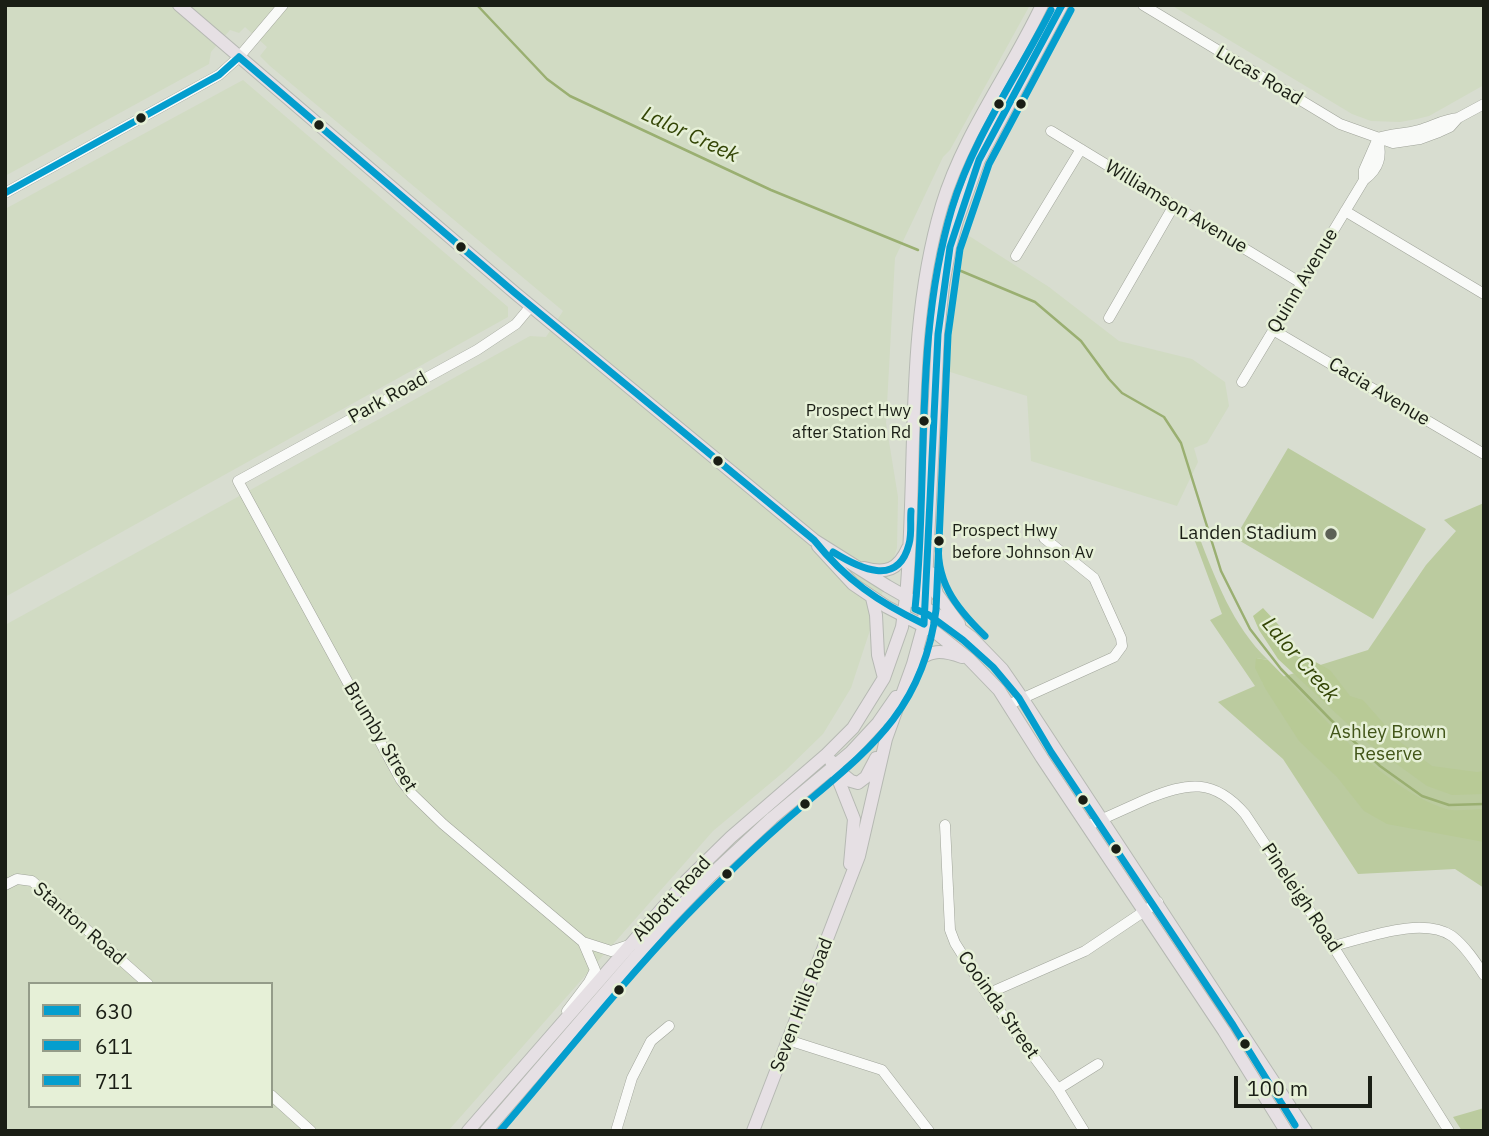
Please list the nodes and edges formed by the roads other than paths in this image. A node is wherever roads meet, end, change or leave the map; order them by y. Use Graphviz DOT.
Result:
graph roads {
  1 [pos="179,5"];
  2 [pos="283,5"];
  3 [pos="1042,5"];
  4 [pos="1062,5"];
  5 [pos="1143,5"];
  6 [pos="239,57"];
  7 [pos="1484,104"];
  8 [pos="1051,131"];
  9 [pos="1378,138"];
  10 [pos="1081,149"];
  11 [pos="5,193"];
  12 [pos="1173,206"];
  13 [pos="1345,211"];
  14 [pos="1016,256"];
  15 [pos="1301,283"];
  16 [pos="1484,294"];
  17 [pos="531,306"];
  18 [pos="1109,318"];
  19 [pos="1273,330"];
  20 [pos="1242,382"];
  21 [pos="1484,454"];
  22 [pos="238,481"];
  23 [pos="1044,538"];
  24 [pos="814,540"];
  25 [pos="909,545"];
  26 [pos="927,563"];
  27 [pos="854,565"];
  28 [pos="906,597"];
  29 [pos="872,598"];
  30 [pos="926,609"];
  31 [pos="904,615"];
  32 [pos="924,624"];
  33 [pos="971,637"];
  34 [pos="969,659"];
  35 [pos="913,664"];
  36 [pos="884,678"];
  37 [pos="906,682"];
  38 [pos="1022,698"];
  39 [pos="1010,704"];
  40 [pos="886,739"];
  41 [pos="827,754"];
  42 [pos="833,767"];
  43 [pos="1102,819"];
  44 [pos="945,825"];
  45 [pos="1087,825"];
  46 [pos="849,878"];
  47 [pos="5,885"];
  48 [pos="1158,902"];
  49 [pos="1145,912"];
  50 [pos="583,942"];
  51 [pos="633,942"];
  52 [pos="1333,946"];
  53 [pos="1484,975"];
  54 [pos="146,982"];
  55 [pos="987,994"];
  56 [pos="560,1026"];
  57 [pos="669,1026"];
  58 [pos="788,1040"];
  59 [pos="1098,1064"];
  60 [pos="1058,1089"];
  61 [pos="273,1097"];
  62 [pos="312,1131"];
  63 [pos="468,1131"];
  64 [pos="486,1131"];
  65 [pos="616,1131"];
  66 [pos="753,1131"];
  67 [pos="929,1131"];
  68 [pos="1084,1131"];
  69 [pos="1286,1131"];
  70 [pos="1306,1131"];
  71 [pos="1449,1131"];
  1 -- 6 [label="main road"];
  2 -- 6 [label="street"];
  3 -- 25 [label="main road"];
  4 -- 26 [label="main road, Seven Hills Road"];
  5 -- 9 [label="street, Lucas Road"];
  6 -- 11 [label="street"];
  6 -- 17 [label="main road"];
  7 -- 9 [label="street, Lucas Road"];
  8 -- 10 [label="street, Williamson Avenue"];
  9 -- 13 [label="street, Quinn Avenue"];
  10 -- 12 [label="street, Williamson Avenue"];
  10 -- 14 [label="street"];
  12 -- 15 [label="street, Williamson Avenue"];
  12 -- 18 [label="street"];
  13 -- 15 [label="street, Quinn Avenue"];
  13 -- 16 [label="street"];
  15 -- 19 [label="street, Quinn Avenue"];
  17 -- 22 [label="street, Park Road"];
  17 -- 24 [label="main road"];
  19 -- 20 [label="street, Quinn Avenue"];
  19 -- 21 [label="street, Cacia Avenue"];
  22 -- 50 [label="street, Brumby Street"];
  23 -- 38 [label="street"];
  24 -- 27 [label="main road"];
  24 -- 29 [label="main road"];
  25 -- 27 [label="main road"];
  25 -- 28 [label="main road"];
  26 -- 30 [label="main road, Seven Hills Road"];
  26 -- 33 [label="main road"];
  27 -- 28 [label="main road"];
  28 -- 30 [label="main road"];
  28 -- 31 [label="main road"];
  29 -- 31 [label="main road"];
  29 -- 36 [label="main road"];
  30 -- 32 [label="main road, Seven Hills Road"];
  30 -- 33 [label="main road"];
  31 -- 32 [label="main road"];
  31 -- 36 [label="main road"];
  32 -- 34 [label="main road"];
  32 -- 35 [label="main road, Seven Hills Road"];
  33 -- 38 [label="main road"];
  34 -- 35 [label="main road"];
  34 -- 39 [label="main road"];
  35 -- 37 [label="main road, Seven Hills Road"];
  36 -- 41 [label="main road, Abbott Road"];
  37 -- 40 [label="main road, Seven Hills Road"];
  37 -- 42 [label="main road, Abbott Road"];
  38 -- 39 [label="street"];
  38 -- 43 [label="main road"];
  39 -- 45 [label="main road"];
  40 -- 42 [label="main road"];
  40 -- 46 [label="main road, Seven Hills Road"];
  41 -- 42 [label="main road, Seven Hills Road"];
  41 -- 51 [label="main road, Abbott Road"];
  42 -- 46 [label="main road, Seven Hills Road"];
  42 -- 64 [label="main road, Abbott Road"];
  43 -- 45 [label="street, Pineleigh Road"];
  43 -- 48 [label="main road"];
  43 -- 52 [label="street, Pineleigh Road"];
  44 -- 55 [label="street, Cooinda Street"];
  45 -- 49 [label="main road"];
  46 -- 58 [label="main road, Seven Hills Road"];
  47 -- 54 [label="street, Stanton Road"];
  48 -- 49 [label="street"];
  48 -- 70 [label="main road"];
  49 -- 55 [label="street"];
  49 -- 69 [label="main road"];
  50 -- 51 [label="street, Brumby Street"];
  50 -- 56 [label="street"];
  51 -- 56 [label="main road, Abbott Road"];
  52 -- 53 [label="street"];
  52 -- 71 [label="street, Pineleigh Road"];
  55 -- 60 [label="street, Cooinda Street"];
  56 -- 63 [label="main road, Abbott Road"];
  57 -- 65 [label="street"];
  58 -- 66 [label="main road, Seven Hills Road"];
  58 -- 67 [label="street"];
  59 -- 60 [label="street"];
  60 -- 68 [label="street, Cooinda Street"];
  61 -- 62 [label="street"];
}
